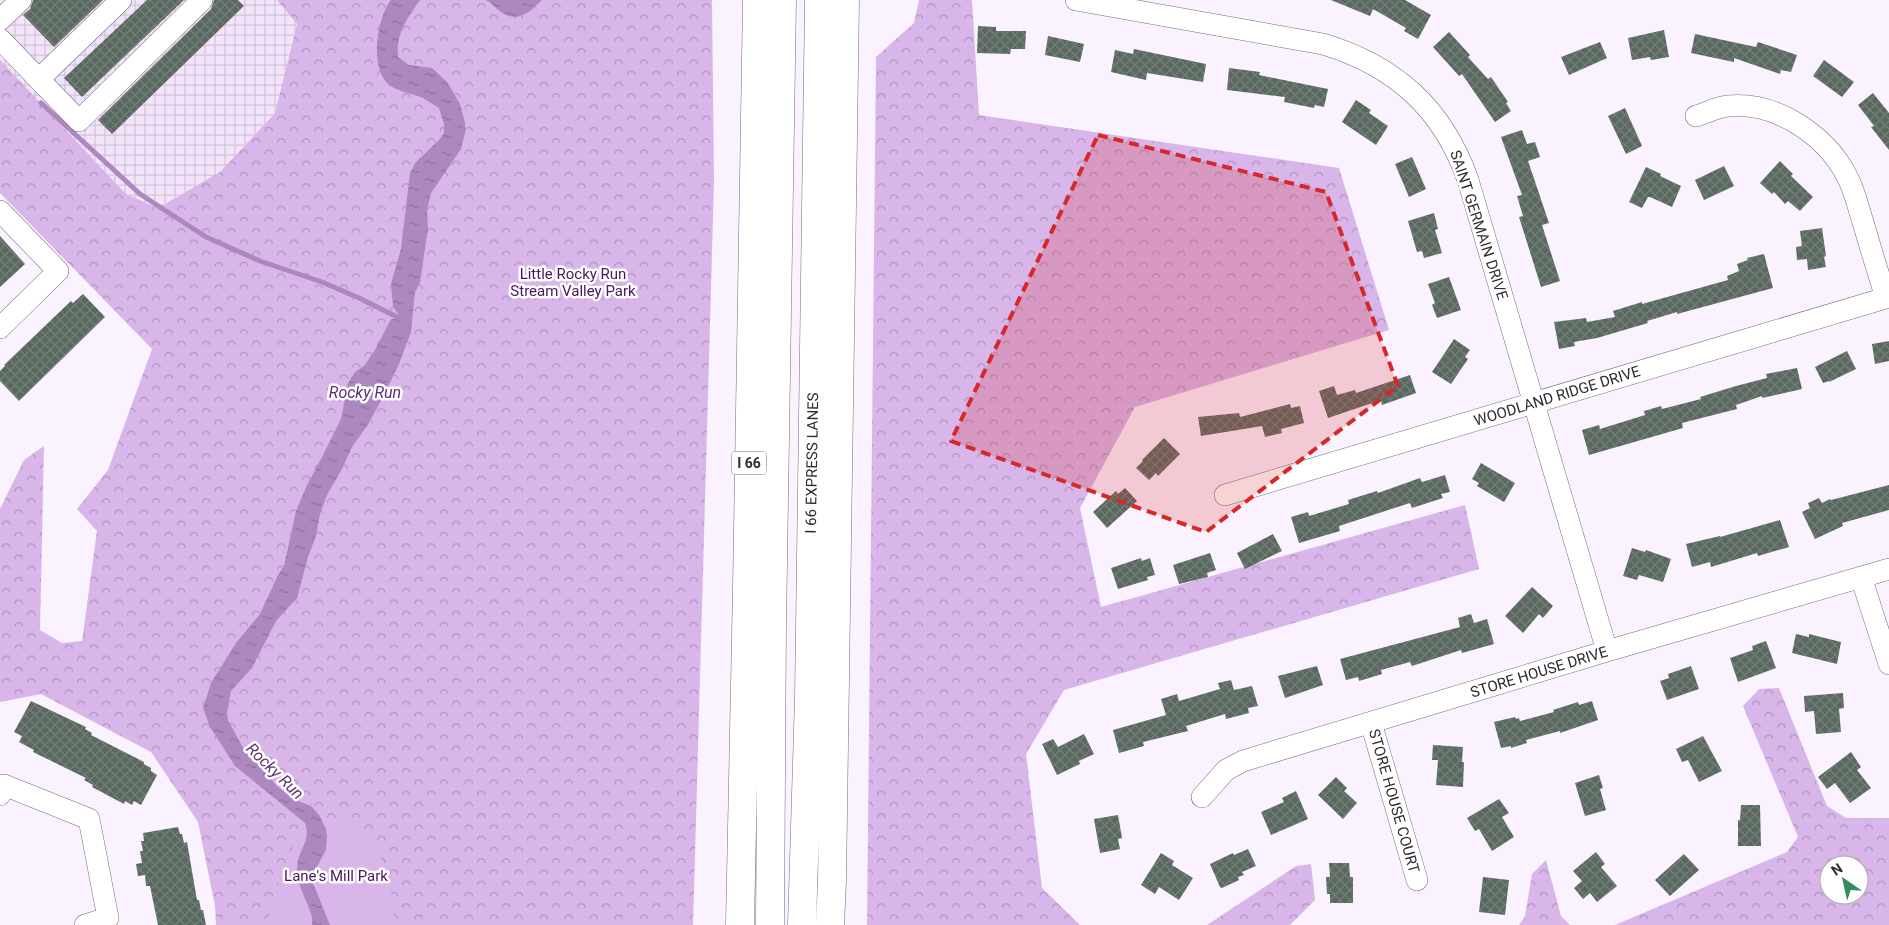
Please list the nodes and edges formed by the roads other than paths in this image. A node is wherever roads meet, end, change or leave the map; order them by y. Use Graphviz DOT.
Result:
graph roads {
  1 [pos="21,0"];
  2 [pos="121,0"];
  3 [pos="202,0"];
  4 [pos="757,0"];
  5 [pos="782,0"];
  6 [pos="819,0"];
  7 [pos="845,0"];
  8 [pos="1076,0"];
  9 [pos="0,20"];
  10 [pos="0,40"];
  11 [pos="39,79"];
  12 [pos="1696,116"];
  13 [pos="0,211"];
  14 [pos="1888,297"];
  15 [pos="0,328"];
  16 [pos="1534,403"];
  17 [pos="1225,495"];
  18 [pos="1889,569"];
  19 [pos="1861,577"];
  20 [pos="1607,652"];
  21 [pos="1889,664"];
  22 [pos="1371,723"];
  23 [pos="0,795"];
  24 [pos="1202,797"];
  25 [pos="1417,880"];
  26 [pos="85,925"];
  27 [pos="740,925"];
  28 [pos="770,925"];
  29 [pos="802,925"];
  30 [pos="830,925"];
  1 -- 9 [label="street"];
  2 -- 11 [label="street"];
  3 -- 11 [label="street"];
  4 -- 27 [label="highway, I 66"];
  5 -- 28 [label="highway"];
  6 -- 29 [label="highway, I 66 EXPRESS LANES"];
  7 -- 30 [label="highway"];
  8 -- 16 [label="street, SAINT GERMAIN DRIVE"];
  10 -- 11 [label="street"];
  12 -- 14 [label="street"];
  13 -- 15 [label="street"];
  14 -- 16 [label="street, WOODLAND RIDGE DRIVE"];
  16 -- 17 [label="street, WOODLAND RIDGE DRIVE"];
  16 -- 20 [label="street, SAINT GERMAIN DRIVE"];
  18 -- 19 [label="street, STORE HOUSE DRIVE"];
  19 -- 20 [label="street, STORE HOUSE DRIVE"];
  19 -- 21 [label="street"];
  20 -- 22 [label="street, STORE HOUSE DRIVE"];
  22 -- 24 [label="street, STORE HOUSE DRIVE"];
  22 -- 25 [label="street, STORE HOUSE COURT"];
  23 -- 26 [label="street"];
}
